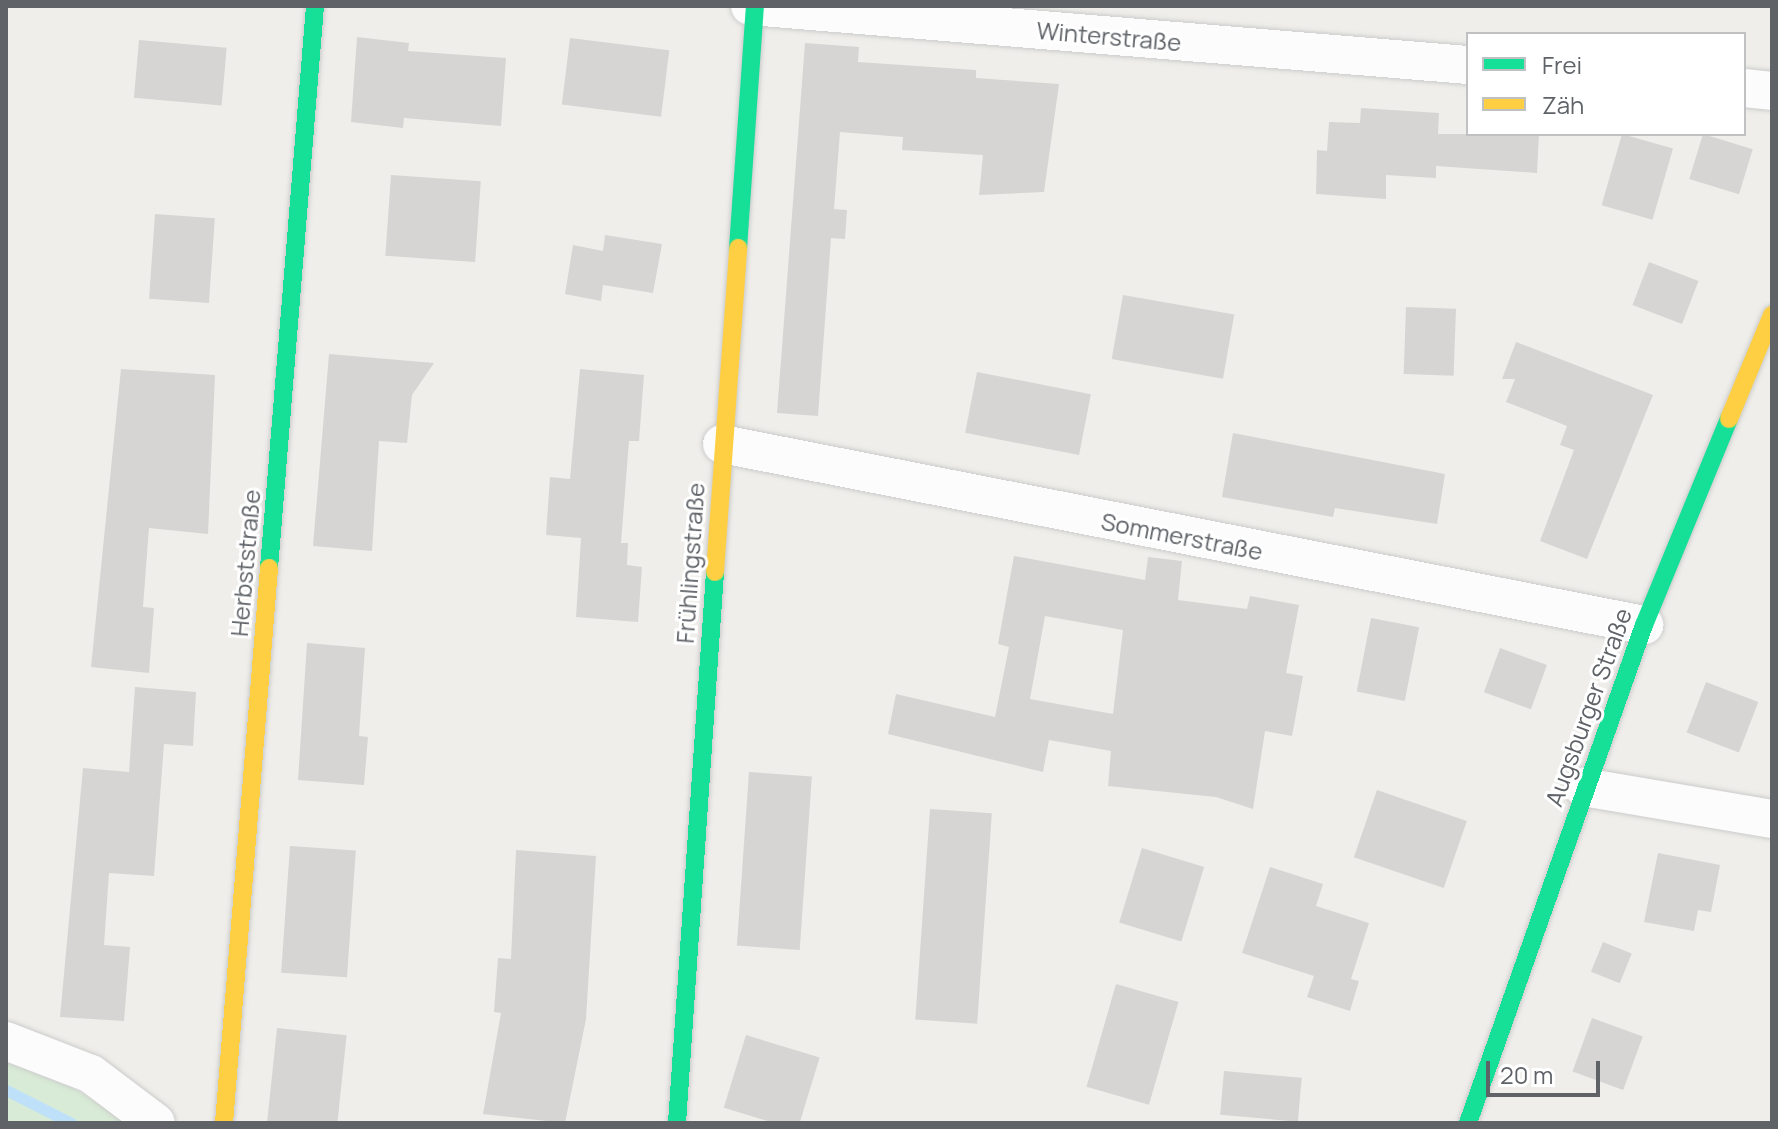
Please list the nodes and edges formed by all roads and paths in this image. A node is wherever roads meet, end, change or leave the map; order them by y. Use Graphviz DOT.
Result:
graph roads {
  1 [pos="315,6"];
  2 [pos="753,6"];
  3 [pos="1466,65"];
  4 [pos="1746,88"];
  5 [pos="1772,91"];
  6 [pos="1772,315"];
  7 [pos="722,444"];
  8 [pos="1644,625"];
  9 [pos="1583,787"];
  10 [pos="1772,819"];
  11 [pos="6,1041"];
  12 [pos="156,1123"];
  13 [pos="224,1123"];
  14 [pos="677,1123"];
  15 [pos="1468,1123"];
  1 -- 13 [label="street, Herbststraße"];
  2 -- 3 [label="street, Winterstraße"];
  2 -- 7 [label="street, Frühlingstraße"];
  4 -- 5 [label="street"];
  6 -- 8 [label="street, Augsburger Straße"];
  7 -- 8 [label="street, Sommerstraße"];
  7 -- 14 [label="street, Frühlingstraße"];
  8 -- 9 [label="street, Augsburger Straße"];
  9 -- 10 [label="street"];
  9 -- 15 [label="street, Augsburger Straße"];
  11 -- 12 [label="street"];
}
